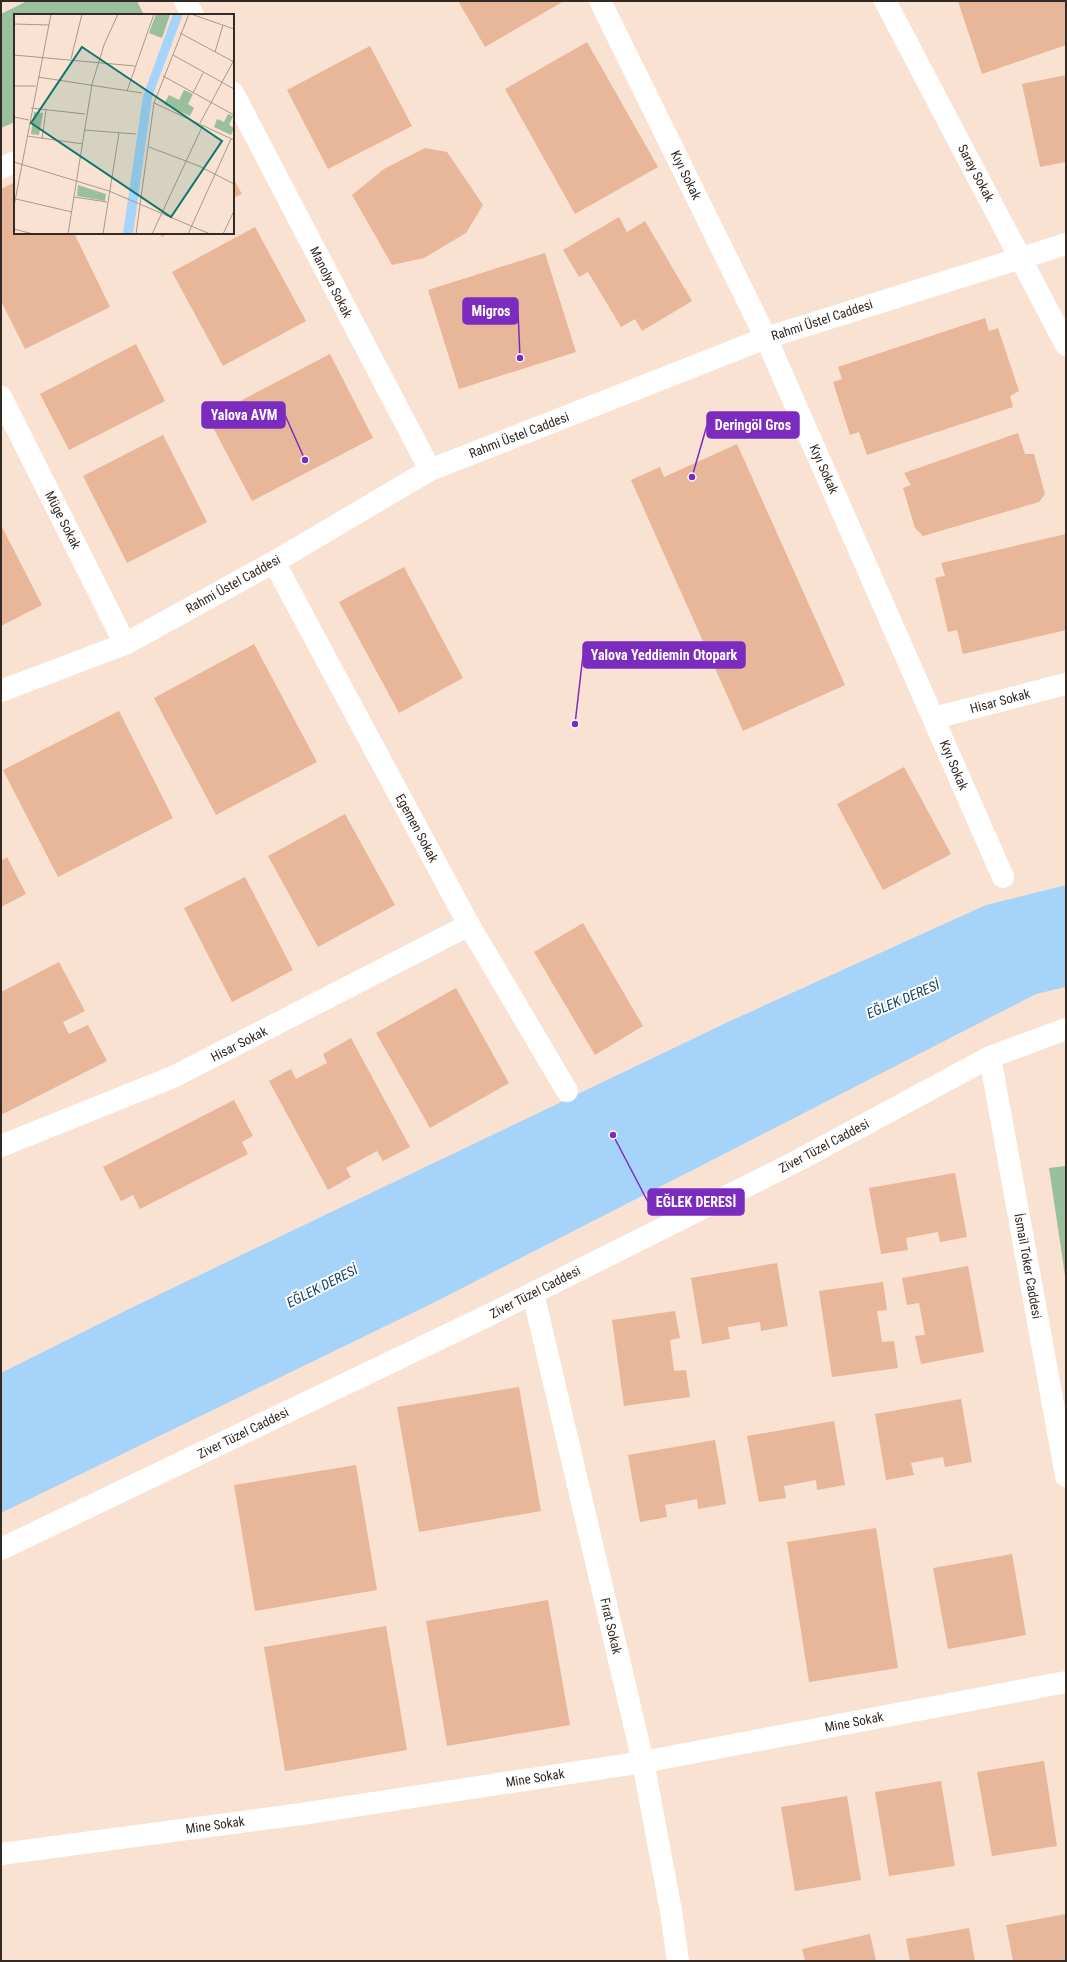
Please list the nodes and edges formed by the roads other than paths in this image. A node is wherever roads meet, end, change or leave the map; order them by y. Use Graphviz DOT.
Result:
graph roads {
  1 [pos="185,1"];
  2 [pos="600,1"];
  3 [pos="885,1"];
  4 [pos="192,14"];
  5 [pos="234,95"];
  6 [pos="14,162"];
  7 [pos="1,168"];
  8 [pos="1066,244"];
  9 [pos="1020,257"];
  10 [pos="766,338"];
  11 [pos="1066,345"];
  12 [pos="1,397"];
  13 [pos="430,470"];
  14 [pos="274,562"];
  15 [pos="125,644"];
  16 [pos="1066,684"];
  17 [pos="1,690"];
  18 [pos="934,718"];
  19 [pos="1003,877"];
  20 [pos="469,925"];
  21 [pos="1066,1029"];
  22 [pos="990,1057"];
  23 [pos="568,1091"];
  24 [pos="1,1146"];
  25 [pos="533,1293"];
  26 [pos="1066,1476"];
  27 [pos="1,1549"];
  28 [pos="1066,1682"];
  29 [pos="643,1762"];
  30 [pos="1,1854"];
  31 [pos="678,1961"];
  1 -- 4 [label="street"];
  2 -- 10 [label="street, Kıyı Sokak"];
  3 -- 9 [label="street, Saray Sokak"];
  5 -- 13 [label="street, Manolya Sokak"];
  6 -- 7 [label="street"];
  8 -- 9 [label="street, Rahmi Üstel Caddesi"];
  9 -- 10 [label="street, Rahmi Üstel Caddesi"];
  9 -- 11 [label="street, Saray Sokak"];
  10 -- 13 [label="street, Rahmi Üstel Caddesi"];
  10 -- 18 [label="street, Kıyı Sokak"];
  12 -- 15 [label="street, Müge Sokak"];
  13 -- 14 [label="street, Rahmi Üstel Caddesi"];
  14 -- 15 [label="street, Rahmi Üstel Caddesi"];
  14 -- 20 [label="street, Egemen Sokak"];
  15 -- 17 [label="street, Rahmi Üstel Caddesi"];
  16 -- 18 [label="street, Hisar Sokak"];
  18 -- 19 [label="street, Kıyı Sokak"];
  20 -- 23 [label="street, Egemen Sokak"];
  20 -- 24 [label="street, Hisar Sokak"];
  21 -- 22 [label="street, Ziver Tüzel Caddesi"];
  22 -- 25 [label="street, Ziver Tüzel Caddesi"];
  22 -- 26 [label="street, İsmail Toker Caddesi"];
  25 -- 27 [label="street, Ziver Tüzel Caddesi"];
  25 -- 29 [label="street, Fırat Sokak"];
  28 -- 29 [label="street, Mine Sokak"];
  29 -- 30 [label="street, Mine Sokak"];
  29 -- 31 [label="street, Fırat Sokak"];
}
